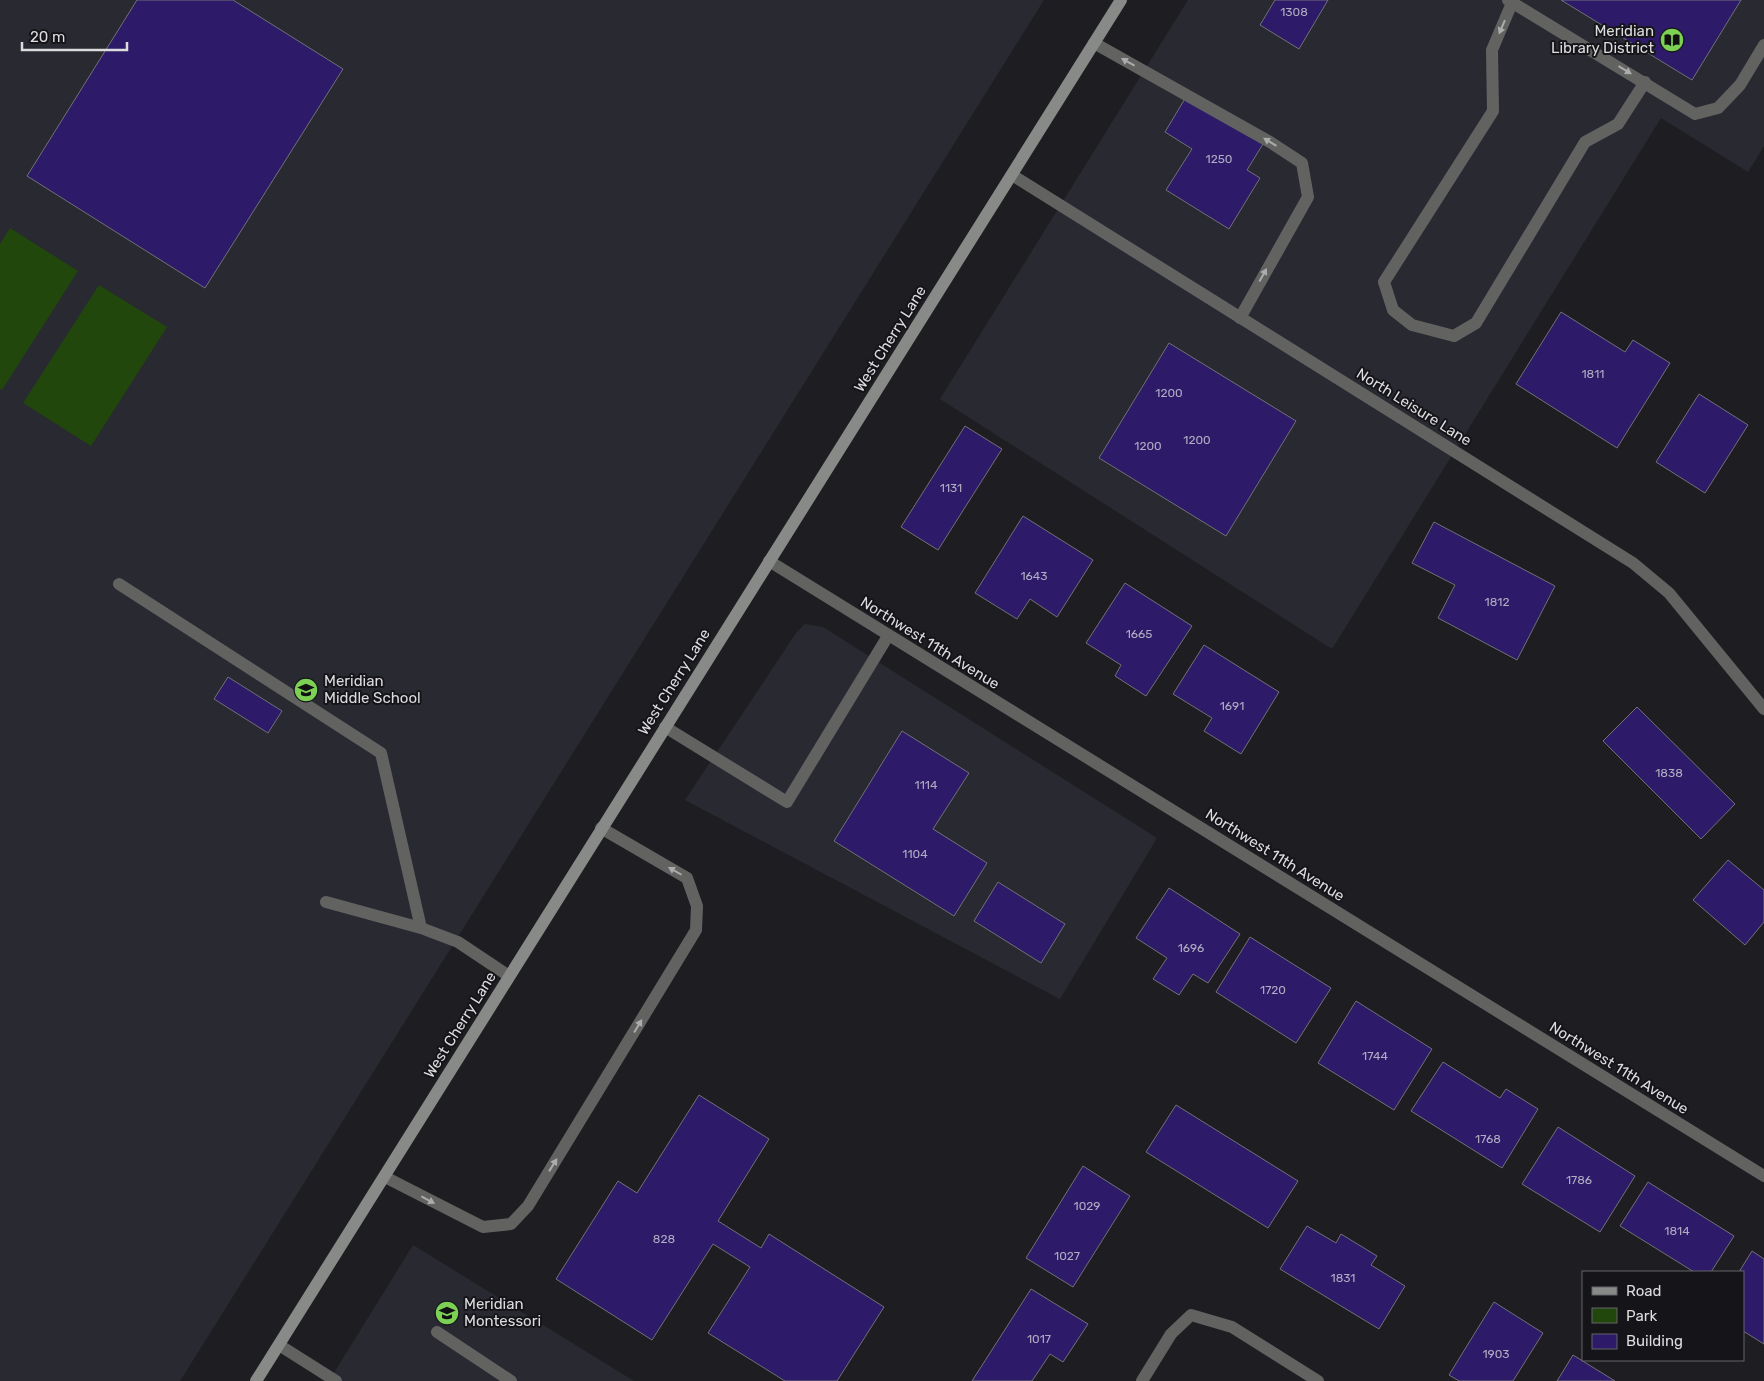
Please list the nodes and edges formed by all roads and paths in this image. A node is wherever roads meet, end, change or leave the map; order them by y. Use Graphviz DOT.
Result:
graph roads {
  1 [pos="1121,0"];
  2 [pos="1510,1"];
  3 [pos="1094,43"];
  4 [pos="1764,45"];
  5 [pos="1645,82"];
  6 [pos="1012,175"];
  7 [pos="1240,318"];
  8 [pos="769,561"];
  9 [pos="118,584"];
  10 [pos="888,636"];
  11 [pos="1764,709"];
  12 [pos="665,727"];
  13 [pos="601,828"];
  14 [pos="326,902"];
  15 [pos="422,928"];
  16 [pos="509,976"];
  17 [pos="1764,1176"];
  18 [pos="385,1177"];
  19 [pos="437,1332"];
  20 [pos="279,1344"];
  21 [pos="256,1381"];
  22 [pos="336,1381"];
  23 [pos="510,1381"];
  24 [pos="1142,1381"];
  25 [pos="1318,1381"];
  1 -- 3 [label="main road, West Cherry Lane"];
  2 -- 5 [label="street, one-way"];
  2 -- 5 [label="street, one-way"];
  3 -- 6 [label="main road, West Cherry Lane"];
  7 -- 3 [label="street, one-way"];
  4 -- 5 [label="street"];
  6 -- 7 [label="street, North Leisure Lane"];
  6 -- 8 [label="main road, West Cherry Lane"];
  7 -- 11 [label="street, North Leisure Lane"];
  8 -- 10 [label="street, Northwest 11th Avenue"];
  8 -- 12 [label="main road, West Cherry Lane"];
  9 -- 15 [label="street"];
  10 -- 12 [label="street"];
  10 -- 17 [label="street, Northwest 11th Avenue"];
  12 -- 13 [label="main road, West Cherry Lane"];
  13 -- 16 [label="main road, West Cherry Lane"];
  18 -- 13 [label="street, one-way"];
  14 -- 15 [label="street"];
  15 -- 16 [label="street"];
  16 -- 18 [label="main road, West Cherry Lane"];
  18 -- 20 [label="main road, West Cherry Lane"];
  19 -- 23 [label="street"];
  20 -- 21 [label="main road, West Cherry Lane"];
  20 -- 22 [label="street"];
  24 -- 25 [label="street"];
}
